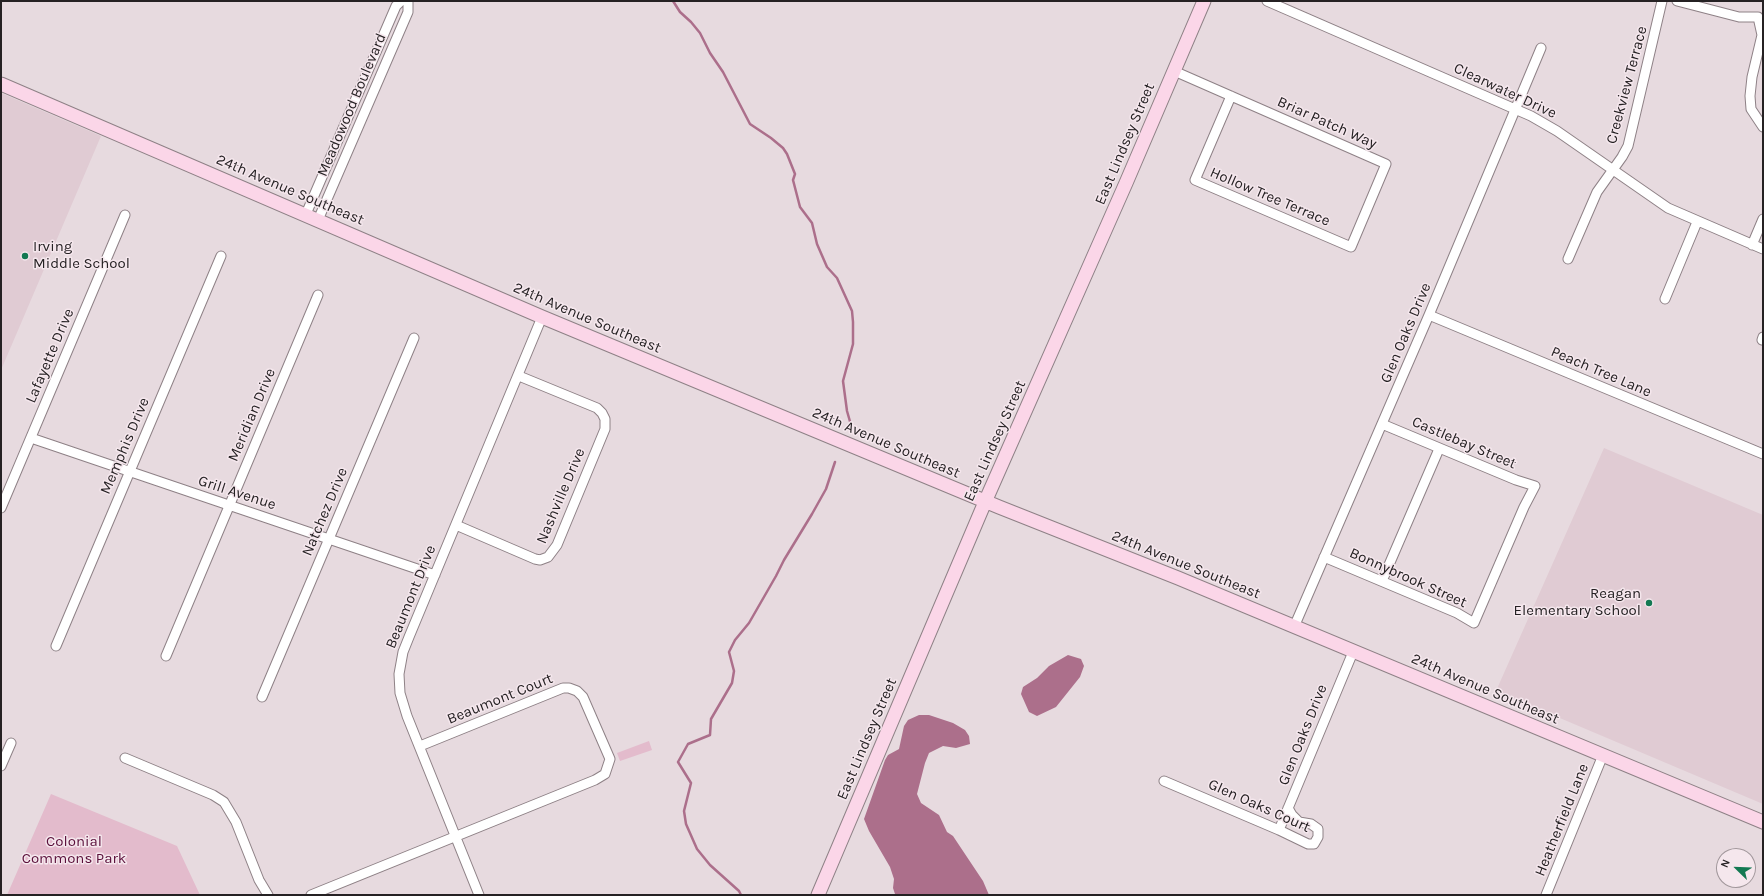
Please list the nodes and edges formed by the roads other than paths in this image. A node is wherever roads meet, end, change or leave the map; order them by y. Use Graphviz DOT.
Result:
graph roads {
  1 [pos="401,1"];
  2 [pos="408,1"];
  3 [pos="1204,1"];
  4 [pos="1267,1"];
  5 [pos="1662,1"];
  6 [pos="1677,1"];
  7 [pos="1541,48"];
  8 [pos="1174,71"];
  9 [pos="1,84"];
  10 [pos="1231,96"];
  11 [pos="1516,109"];
  12 [pos="1763,127"];
  13 [pos="1612,169"];
  14 [pos="306,214"];
  15 [pos="124,215"];
  16 [pos="1763,219"];
  17 [pos="318,220"];
  18 [pos="1697,222"];
  19 [pos="1752,244"];
  20 [pos="1351,247"];
  21 [pos="1763,249"];
  22 [pos="221,256"];
  23 [pos="1568,259"];
  24 [pos="318,295"];
  25 [pos="1665,299"];
  26 [pos="1429,315"];
  27 [pos="542,317"];
  28 [pos="414,338"];
  29 [pos="519,376"];
  30 [pos="1382,424"];
  31 [pos="31,438"];
  32 [pos="1439,449"];
  33 [pos="1763,454"];
  34 [pos="130,471"];
  35 [pos="1535,486"];
  36 [pos="985,502"];
  37 [pos="230,504"];
  38 [pos="1,508"];
  39 [pos="456,525"];
  40 [pos="329,538"];
  41 [pos="1324,557"];
  42 [pos="435,575"];
  43 [pos="1382,581"];
  44 [pos="1294,627"];
  45 [pos="56,646"];
  46 [pos="1353,652"];
  47 [pos="166,656"];
  48 [pos="262,697"];
  49 [pos="11,743"];
  50 [pos="420,746"];
  51 [pos="1603,755"];
  52 [pos="125,758"];
  53 [pos="1,766"];
  54 [pos="1164,781"];
  55 [pos="1288,808"];
  56 [pos="1763,822"];
  57 [pos="1279,830"];
  58 [pos="456,837"];
  59 [pos="268,895"];
  60 [pos="311,895"];
  61 [pos="479,895"];
  62 [pos="818,895"];
  63 [pos="1546,895"];
  1 -- 14 [label="street, Meadowood Boulevard"];
  2 -- 17 [label="street, Meadowood Boulevard"];
  3 -- 8 [label="street, East Lindsey Street"];
  4 -- 11 [label="street, Clearwater Drive"];
  5 -- 13 [label="street, Creekview Terrace"];
  6 -- 12 [label="street"];
  7 -- 11 [label="street, Glen Oaks Drive"];
  8 -- 10 [label="street, Briar Patch Way"];
  8 -- 36 [label="street, East Lindsey Street"];
  9 -- 14 [label="street, 24th Avenue Southeast"];
  10 -- 20 [label="street, Briar Patch Way"];
  10 -- 20 [label="street, Hollow Tree Terrace"];
  11 -- 13 [label="street, Clearwater Drive"];
  11 -- 26 [label="street, Glen Oaks Drive"];
  13 -- 18 [label="street, Clearwater Drive"];
  13 -- 23 [label="street, Creekview Terrace"];
  14 -- 17 [label="street, 24th Avenue Southeast"];
  15 -- 31 [label="street, Lafayette Drive"];
  16 -- 19 [label="street"];
  17 -- 27 [label="street, 24th Avenue Southeast"];
  18 -- 19 [label="street, Clearwater Drive"];
  18 -- 25 [label="street"];
  19 -- 21 [label="street, Clearwater Drive"];
  22 -- 34 [label="street, Memphis Drive"];
  24 -- 37 [label="street, Meridian Drive"];
  26 -- 30 [label="street, Glen Oaks Drive"];
  26 -- 33 [label="street, Peach Tree Lane"];
  27 -- 29 [label="street, Beaumont Drive"];
  27 -- 36 [label="street, 24th Avenue Southeast"];
  28 -- 40 [label="street, Natchez Drive"];
  29 -- 39 [label="street, Beaumont Drive"];
  29 -- 39 [label="street, Nashville Drive"];
  30 -- 32 [label="street, Castlebay Street"];
  30 -- 41 [label="street, Glen Oaks Drive"];
  31 -- 34 [label="street, Grill Avenue"];
  31 -- 38 [label="street, Lafayette Drive"];
  32 -- 35 [label="street, Castlebay Street"];
  32 -- 43 [label="street"];
  34 -- 37 [label="street, Grill Avenue"];
  34 -- 45 [label="street, Memphis Drive"];
  35 -- 43 [label="street, Bonnybrook Street"];
  36 -- 44 [label="street, 24th Avenue Southeast"];
  36 -- 62 [label="street, East Lindsey Street"];
  37 -- 40 [label="street, Grill Avenue"];
  37 -- 47 [label="street, Meridian Drive"];
  39 -- 42 [label="street, Beaumont Drive"];
  40 -- 42 [label="street, Grill Avenue"];
  40 -- 48 [label="street, Natchez Drive"];
  41 -- 43 [label="street, Bonnybrook Street"];
  41 -- 44 [label="street, Glen Oaks Drive"];
  42 -- 50 [label="street, Beaumont Drive"];
  44 -- 46 [label="street, 24th Avenue Southeast"];
  46 -- 51 [label="street, 24th Avenue Southeast"];
  46 -- 55 [label="street, Glen Oaks Drive"];
  49 -- 53 [label="street"];
  50 -- 58 [label="street, Beaumont Drive"];
  50 -- 58 [label="street, Beaumont Court"];
  51 -- 56 [label="street, 24th Avenue Southeast"];
  51 -- 63 [label="street, Heatherfield Lane"];
  52 -- 59 [label="street"];
  54 -- 57 [label="street, Glen Oaks Court"];
  55 -- 57 [label="street, Glen Oaks Drive"];
  55 -- 57 [label="street, Glen Oaks Court"];
  58 -- 60 [label="street"];
  58 -- 61 [label="street, Beaumont Drive"];
}
